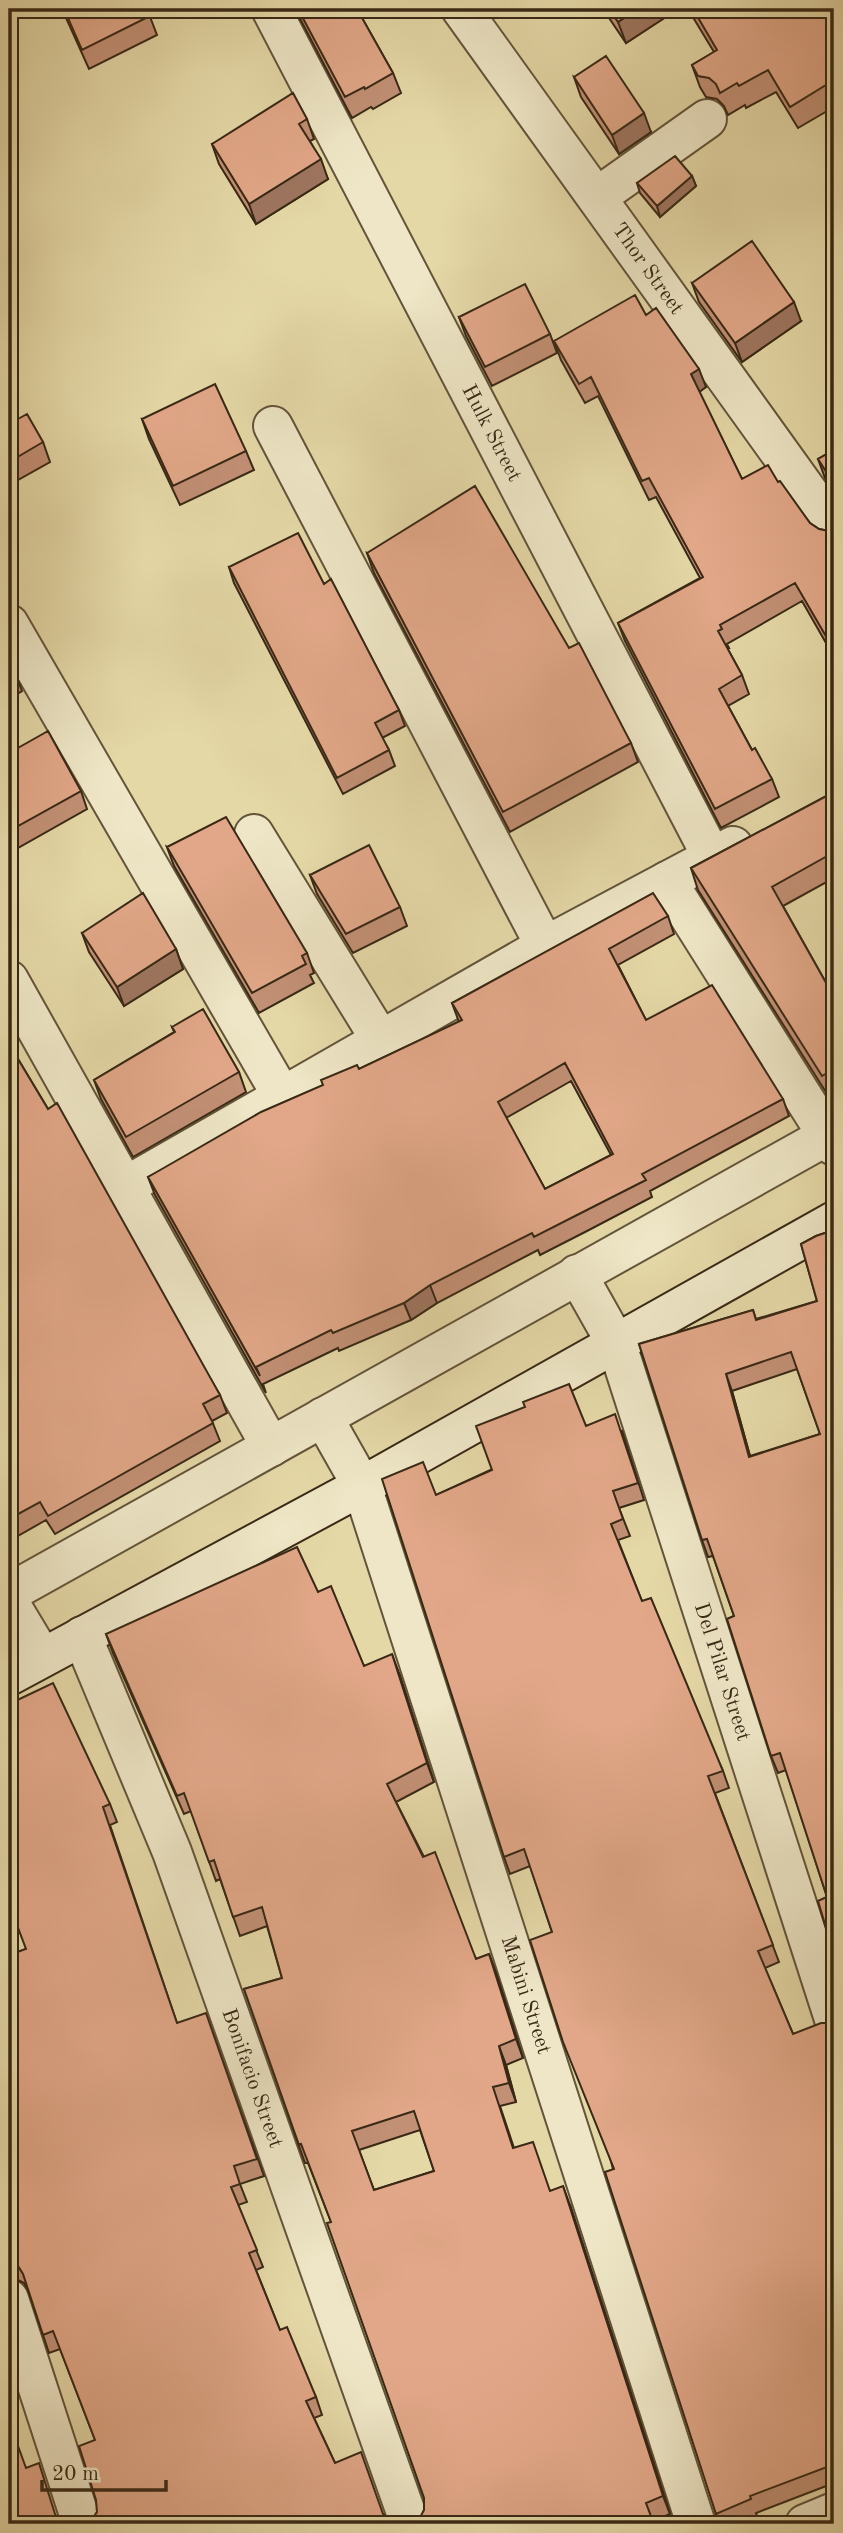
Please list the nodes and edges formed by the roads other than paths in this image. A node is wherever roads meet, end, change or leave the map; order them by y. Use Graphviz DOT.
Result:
graph roads {
  1 [pos="271,9"];
  2 [pos="461,9"];
  3 [pos="707,119"];
  4 [pos="597,197"];
  5 [pos="273,426"];
  6 [pos="834,528"];
  7 [pos="9,624"];
  8 [pos="761,831"];
  9 [pos="254,834"];
  10 [pos="712,857"];
  11 [pos="667,881"];
  12 [pos="545,946"];
  13 [pos="9,980"];
  14 [pos="380,1039"];
  15 [pos="282,1096"];
  16 [pos="832,1137"];
  17 [pos="124,1187"];
  18 [pos="834,1221"];
  19 [pos="581,1279"];
  20 [pos="613,1336"];
  21 [pos="326,1423"];
  22 [pos="271,1447"];
  23 [pos="357,1478"];
  24 [pos="9,1600"];
  25 [pos="82,1636"];
  26 [pos="37,1649"];
  27 [pos="9,1676"];
  28 [pos="834,2019"];
  29 [pos="9,2299"];
  30 [pos="834,2512"];
  31 [pos="82,2524"];
  32 [pos="410,2524"];
  33 [pos="696,2524"];
  34 [pos="805,2524"];
  1 -- 10 [label="street, Hulk Street"];
  2 -- 4 [label="street, Thor Street"];
  3 -- 4 [label="street"];
  4 -- 6 [label="street, Thor Street"];
  5 -- 12 [label="street"];
  7 -- 15 [label="street"];
  8 -- 10 [label="street"];
  9 -- 14 [label="street"];
  10 -- 11 [label="street"];
  11 -- 12 [label="street"];
  11 -- 16 [label="street"];
  12 -- 14 [label="street"];
  13 -- 17 [label="street"];
  14 -- 15 [label="street"];
  15 -- 17 [label="street"];
  16 -- 19 [label="street"];
  17 -- 22 [label="street"];
  18 -- 20 [label="street"];
  19 -- 20 [label="street, Del Pilar Street"];
  19 -- 21 [label="street"];
  20 -- 23 [label="street"];
  20 -- 28 [label="street, Del Pilar Street"];
  21 -- 22 [label="street"];
  21 -- 23 [label="street, Mabini Street"];
  22 -- 24 [label="street"];
  23 -- 25 [label="street"];
  23 -- 33 [label="street, Mabini Street"];
  24 -- 26 [label="street"];
  25 -- 26 [label="street"];
  25 -- 32 [label="street, Bonifacio Street"];
  26 -- 27 [label="street"];
  29 -- 31 [label="street"];
  30 -- 34 [label="street"];
}
